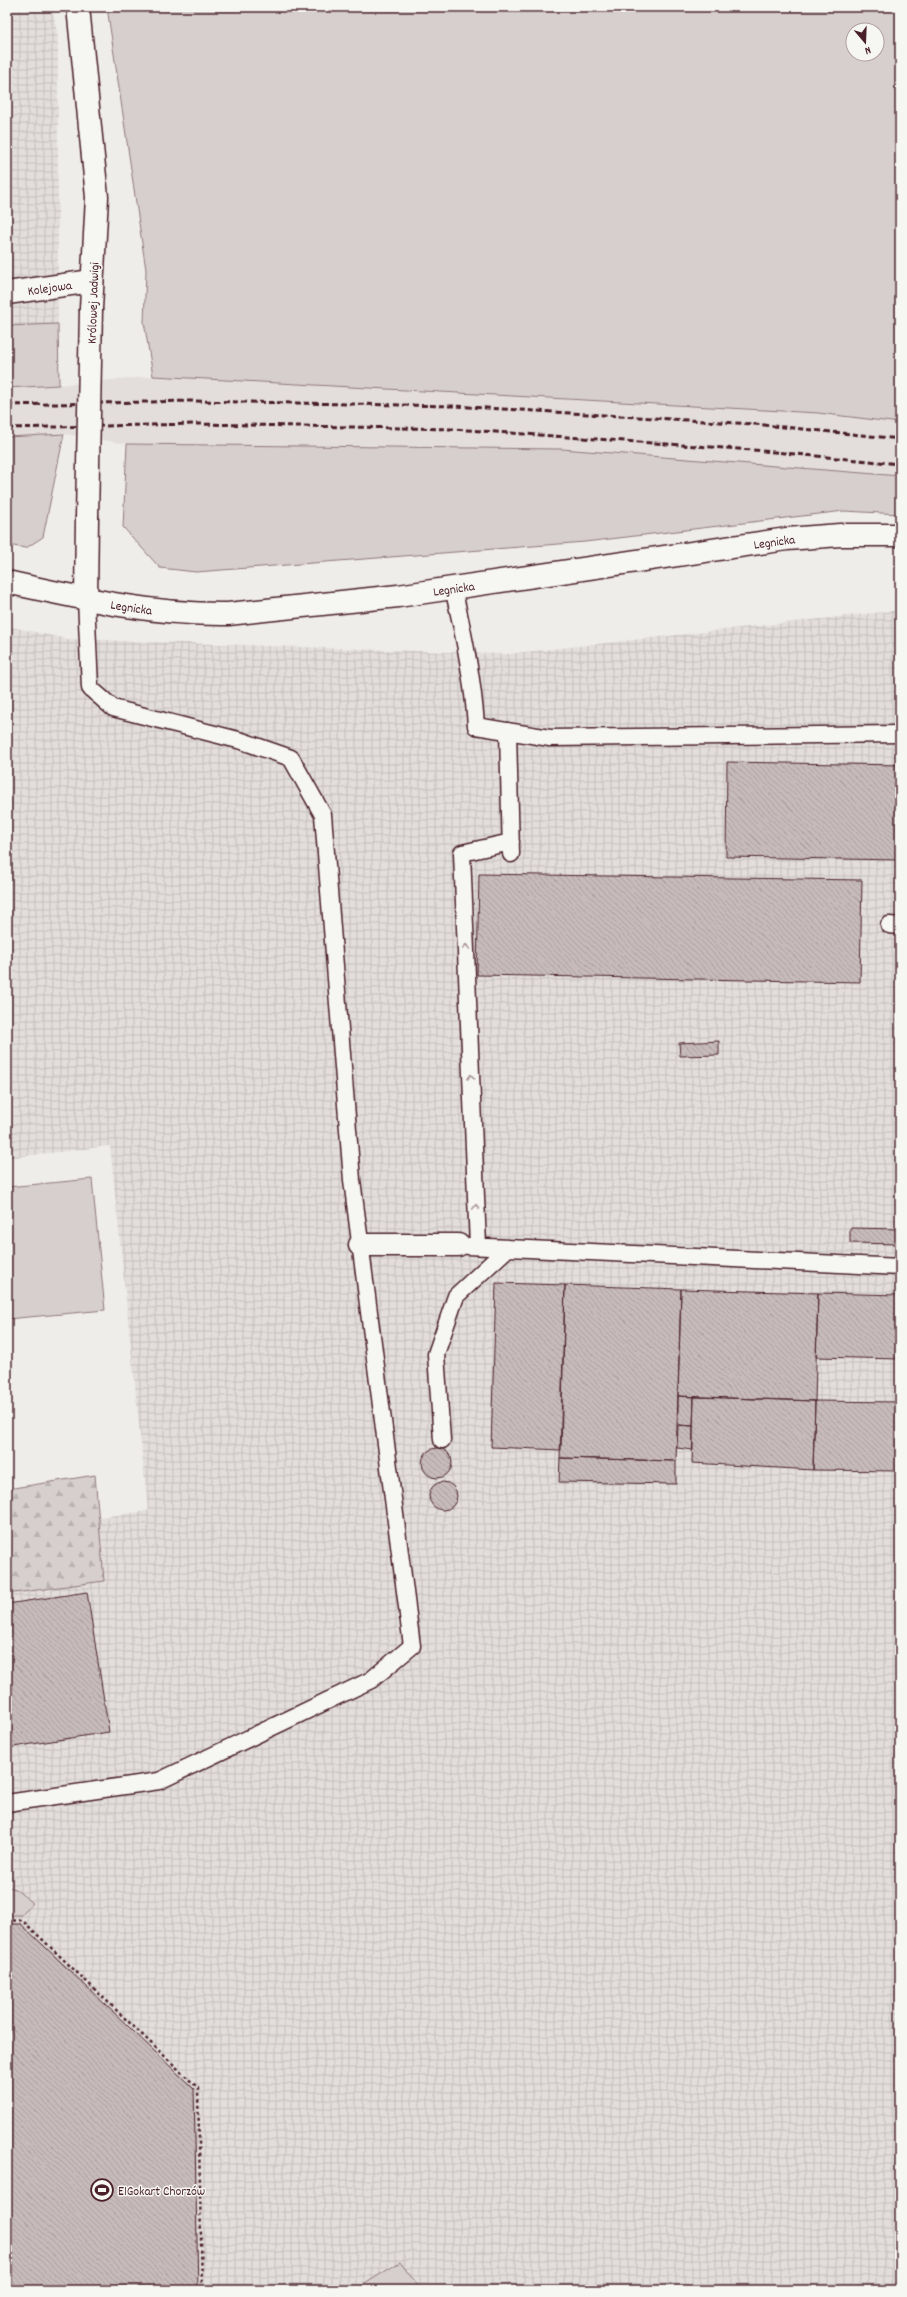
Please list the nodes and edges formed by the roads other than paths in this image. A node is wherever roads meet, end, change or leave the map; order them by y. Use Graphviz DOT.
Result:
graph roads {
  1 [pos="78,7"];
  2 [pos="92,281"];
  3 [pos="7,293"];
  4 [pos="900,535"];
  5 [pos="7,582"];
  6 [pos="453,588"];
  7 [pos="86,599"];
  8 [pos="508,731"];
  9 [pos="900,734"];
  10 [pos="360,1246"];
  11 [pos="468,1246"];
  12 [pos="508,1248"];
  13 [pos="900,1267"];
  14 [pos="442,1440"];
  15 [pos="7,1803"];
  1 -- 2 [label="street, Królowej Jadwigi"];
  2 -- 3 [label="street, Kolejowa"];
  2 -- 7 [label="street, Królowej Jadwigi, bridge"];
  4 -- 6 [label="street, Legnicka"];
  5 -- 7 [label="street, Legnicka"];
  6 -- 7 [label="street, Legnicka"];
  6 -- 8 [label="lane"];
  7 -- 10 [label="lane"];
  8 -- 9 [label="lane"];
  11 -- 8 [label="lane, one-way"];
  10 -- 11 [label="street"];
  10 -- 15 [label="lane"];
  11 -- 12 [label="lane"];
  12 -- 13 [label="lane"];
  12 -- 14 [label="lane"];
}
